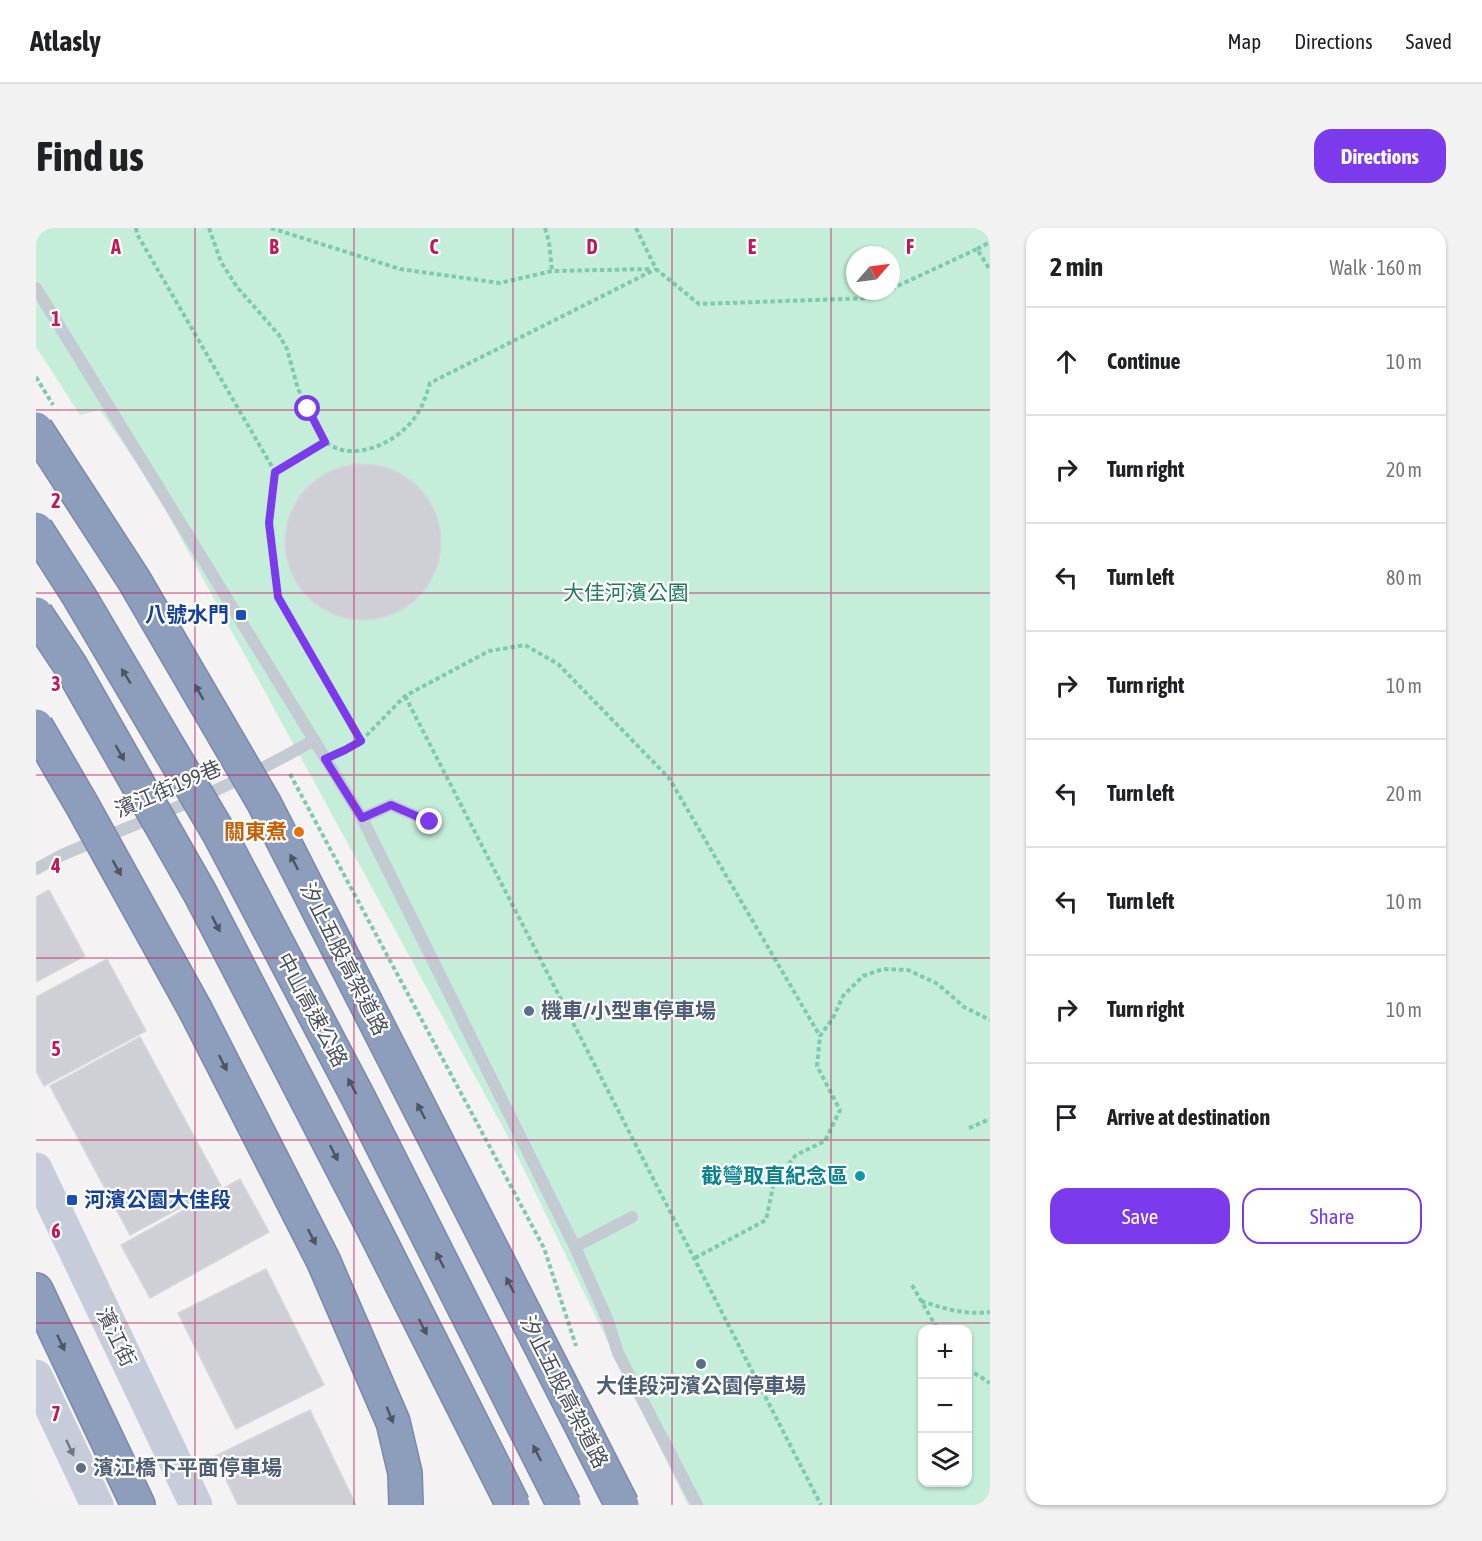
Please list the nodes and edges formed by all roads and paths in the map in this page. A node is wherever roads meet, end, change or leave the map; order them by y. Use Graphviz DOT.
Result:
graph roads {
  1 [pos="136,228"];
  2 [pos="209,228"];
  3 [pos="271,228"];
  4 [pos="545,228"];
  5 [pos="636,228"];
  6 [pos="990,242"];
  7 [pos="977,249"];
  8 [pos="656,269"];
  9 [pos="990,270"];
  10 [pos="552,271"];
  11 [pos="900,285"];
  12 [pos="36,288"];
  13 [pos="846,299"];
  14 [pos="36,429"];
  15 [pos="325,442"];
  16 [pos="275,472"];
  17 [pos="36,529"];
  18 [pos="36,614"];
  19 [pos="405,696"];
  20 [pos="36,726"];
  21 [pos="314,740"];
  22 [pos="361,741"];
  23 [pos="325,759"];
  24 [pos="290,773"];
  25 [pos="362,818"];
  26 [pos="430,822"];
  27 [pos="36,869"];
  28 [pos="990,1020"];
  29 [pos="820,1036"];
  30 [pos="990,1119"];
  31 [pos="969,1128"];
  32 [pos="36,1169"];
  33 [pos="36,1216"];
  34 [pos="632,1217"];
  35 [pos="575,1247"];
  36 [pos="695,1258"];
  37 [pos="912,1284"];
  38 [pos="36,1290"];
  39 [pos="921,1301"];
  40 [pos="990,1312"];
  41 [pos="936,1325"];
  42 [pos="972,1372"];
  43 [pos="36,1376"];
  44 [pos="990,1383"];
  45 [pos="36,1427"];
  46 [pos="74,1505"];
  47 [pos="97,1505"];
  48 [pos="138,1505"];
  49 [pos="174,1505"];
  50 [pos="196,1505"];
  51 [pos="406,1505"];
  52 [pos="513,1505"];
  53 [pos="564,1505"];
  54 [pos="622,1505"];
  55 [pos="697,1505"];
  56 [pos="821,1505"];
  1 -- 16 [label="path"];
  2 -- 15 [label="path"];
  3 -- 10 [label="path"];
  4 -- 10 [label="path"];
  5 -- 8 [label="path"];
  6 -- 7 [label="path"];
  7 -- 9 [label="path"];
  7 -- 11 [label="path"];
  8 -- 10 [label="path"];
  8 -- 13 [label="path"];
  8 -- 15 [label="path"];
  12 -- 21 [label="lane"];
  54 -- 14 [label="highway, 汐止五股高架道路, one-way, bridge"];
  15 -- 16 [label="path"];
  16 -- 22 [label="path"];
  53 -- 17 [label="highway, 中山高速公路, one-way, bridge"];
  18 -- 52 [label="highway, one-way, bridge"];
  19 -- 22 [label="path"];
  19 -- 29 [label="path"];
  19 -- 36 [label="path"];
  20 -- 51 [label="highway, one-way, bridge"];
  21 -- 23 [label="lane"];
  21 -- 27 [label="lane, 濱江街199巷"];
  22 -- 23 [label="path"];
  23 -- 24 [label="path"];
  23 -- 25 [label="lane"];
  25 -- 26 [label="lane"];
  25 -- 35 [label="lane"];
  28 -- 29 [label="path"];
  29 -- 36 [label="path"];
  30 -- 31 [label="path"];
  32 -- 50 [label="main road, 濱江街"];
  33 -- 49 [label="main road, 濱江街"];
  34 -- 35 [label="lane"];
  35 -- 55 [label="lane"];
  36 -- 56 [label="path"];
  37 -- 39 [label="path"];
  38 -- 48 [label="highway, one-way"];
  39 -- 40 [label="path"];
  39 -- 41 [label="path"];
  42 -- 44 [label="path"];
  43 -- 47 [label="main road, one-way"];
  45 -- 46 [label="main road"];
}
